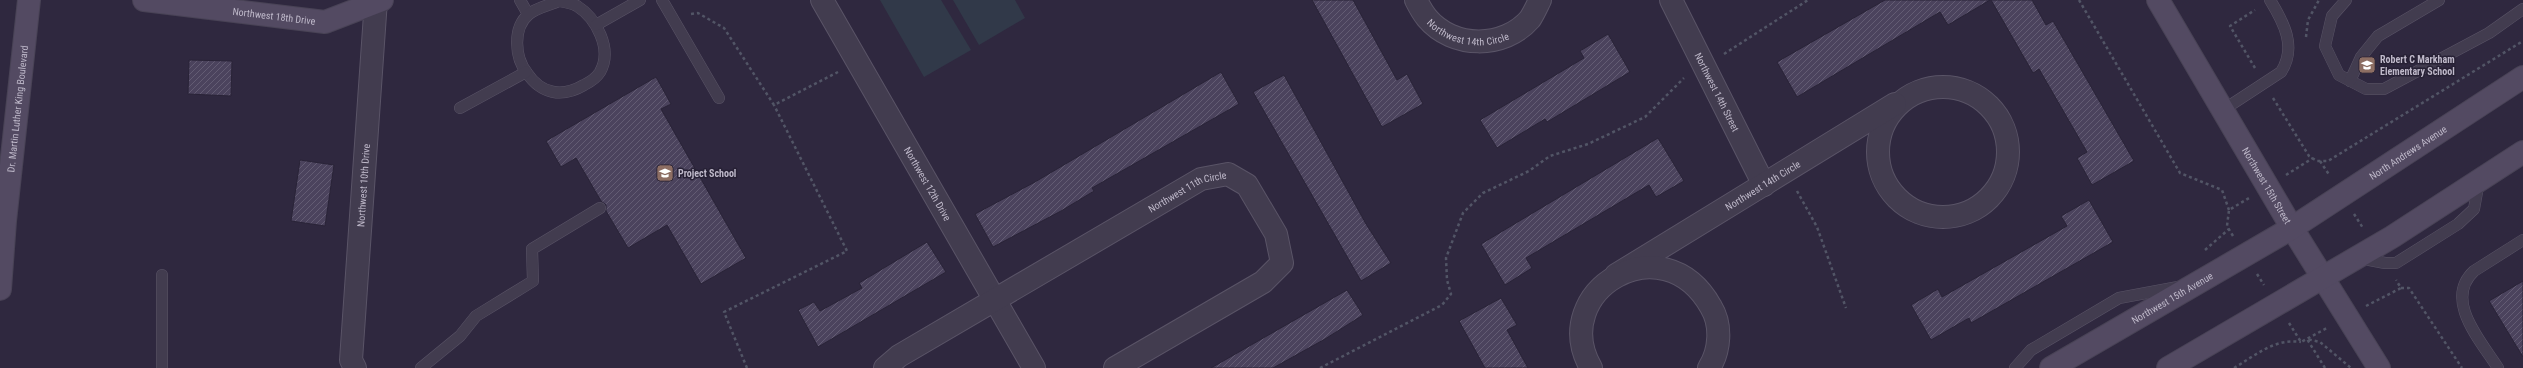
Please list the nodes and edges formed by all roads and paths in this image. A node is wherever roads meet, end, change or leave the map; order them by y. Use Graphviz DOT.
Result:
graph roads {
  1 [pos="29,0"];
  2 [pos="144,0"];
  3 [pos="376,0"];
  4 [pos="520,0"];
  5 [pos="640,0"];
  6 [pos="662,0"];
  7 [pos="822,0"];
  8 [pos="1416,0"];
  9 [pos="1540,0"];
  10 [pos="1671,0"];
  11 [pos="1808,0"];
  12 [pos="2079,0"];
  13 [pos="2158,0"];
  14 [pos="2270,0"];
  15 [pos="2346,0"];
  16 [pos="2439,0"];
  17 [pos="550,2"];
  18 [pos="2523,9"];
  19 [pos="528,14"];
  20 [pos="673,19"];
  21 [pos="596,25"];
  22 [pos="2230,26"];
  23 [pos="1723,55"];
  24 [pos="858,62"];
  25 [pos="526,72"];
  26 [pos="1689,74"];
  27 [pos="2523,77"];
  28 [pos="2350,81"];
  29 [pos="1908,96"];
  30 [pos="719,98"];
  31 [pos="774,105"];
  32 [pos="460,108"];
  33 [pos="2223,110"];
  34 [pos="2523,135"];
  35 [pos="2523,152"];
  36 [pos="2479,178"];
  37 [pos="1764,184"];
  38 [pos="1796,188"];
  39 [pos="600,208"];
  40 [pos="2229,210"];
  41 [pos="2292,228"];
  42 [pos="2523,240"];
  43 [pos="162,275"];
  44 [pos="1616,275"];
  45 [pos="2323,277"];
  46 [pos="2197,284"];
  47 [pos="2401,288"];
  48 [pos="0,289"];
  49 [pos="995,299"];
  50 [pos="1846,308"];
  51 [pos="2301,342"];
  52 [pos="162,368"];
  53 [pos="355,368"];
  54 [pos="421,368"];
  55 [pos="747,368"];
  56 [pos="885,368"];
  57 [pos="1034,368"];
  58 [pos="1115,368"];
  59 [pos="1320,368"];
  60 [pos="1592,368"];
  61 [pos="1709,368"];
  62 [pos="2015,368"];
  63 [pos="2052,368"];
  64 [pos="2168,368"];
  65 [pos="2234,368"];
  66 [pos="2325,368"];
  67 [pos="2351,368"];
  68 [pos="2379,368"];
  69 [pos="2462,368"];
  70 [pos="2498,368"];
  1 -- 48 [label="street, Dr. Martin Luther King Boulevard"];
  2 -- 3 [label="street, Northwest 18th Drive"];
  3 -- 53 [label="street, Northwest 10th Drive"];
  4 -- 19 [label="lane"];
  5 -- 21 [label="lane"];
  6 -- 20 [label="lane"];
  7 -- 24 [label="street, Northwest 12th Drive"];
  8 -- 9 [label="street, Northwest 14th Circle"];
  10 -- 37 [label="street, Northwest 14th Street"];
  11 -- 23 [label="path"];
  12 -- 40 [label="path"];
  13 -- 33 [label="street, Northwest 15th Street"];
  14 -- 22 [label="path"];
  14 -- 33 [label="lane"];
  15 -- 28 [label="lane"];
  16 -- 28 [label="lane"];
  17 -- 19 [label="lane"];
  17 -- 21 [label="lane"];
  18 -- 28 [label="lane"];
  19 -- 25 [label="lane"];
  20 -- 30 [label="lane"];
  20 -- 31 [label="path"];
  21 -- 25 [label="lane"];
  24 -- 31 [label="path"];
  24 -- 49 [label="street, Northwest 12th Drive"];
  25 -- 32 [label="lane"];
  26 -- 59 [label="path"];
  27 -- 41 [label="street, North Andrews Avenue"];
  29 -- 29 [label="street, Northwest 14th Circle"];
  29 -- 37 [label="street, Northwest 14th Circle"];
  31 -- 55 [label="path"];
  33 -- 41 [label="street, Northwest 15th Street"];
  34 -- 36 [label="street"];
  35 -- 36 [label="street"];
  36 -- 45 [label="street"];
  37 -- 44 [label="street, Northwest 14th Circle"];
  38 -- 50 [label="path"];
  39 -- 54 [label="lane"];
  41 -- 45 [label="street, Northwest 15th Street"];
  41 -- 46 [label="street, Northwest 15th Avenue"];
  42 -- 70 [label="lane"];
  43 -- 52 [label="lane"];
  44 -- 60 [label="street, Northwest 14th Circle"];
  44 -- 61 [label="street, Northwest 14th Circle"];
  45 -- 64 [label="street"];
  45 -- 68 [label="street, Northwest 15th Street"];
  46 -- 62 [label="lane"];
  46 -- 63 [label="street, Northwest 15th Avenue"];
  47 -- 69 [label="path"];
  49 -- 56 [label="street, Northwest 11th Circle"];
  49 -- 57 [label="street, Northwest 12th Drive"];
  49 -- 58 [label="street, Northwest 11th Circle"];
  51 -- 65 [label="path"];
  66 -- 67 [label="path"];
}
